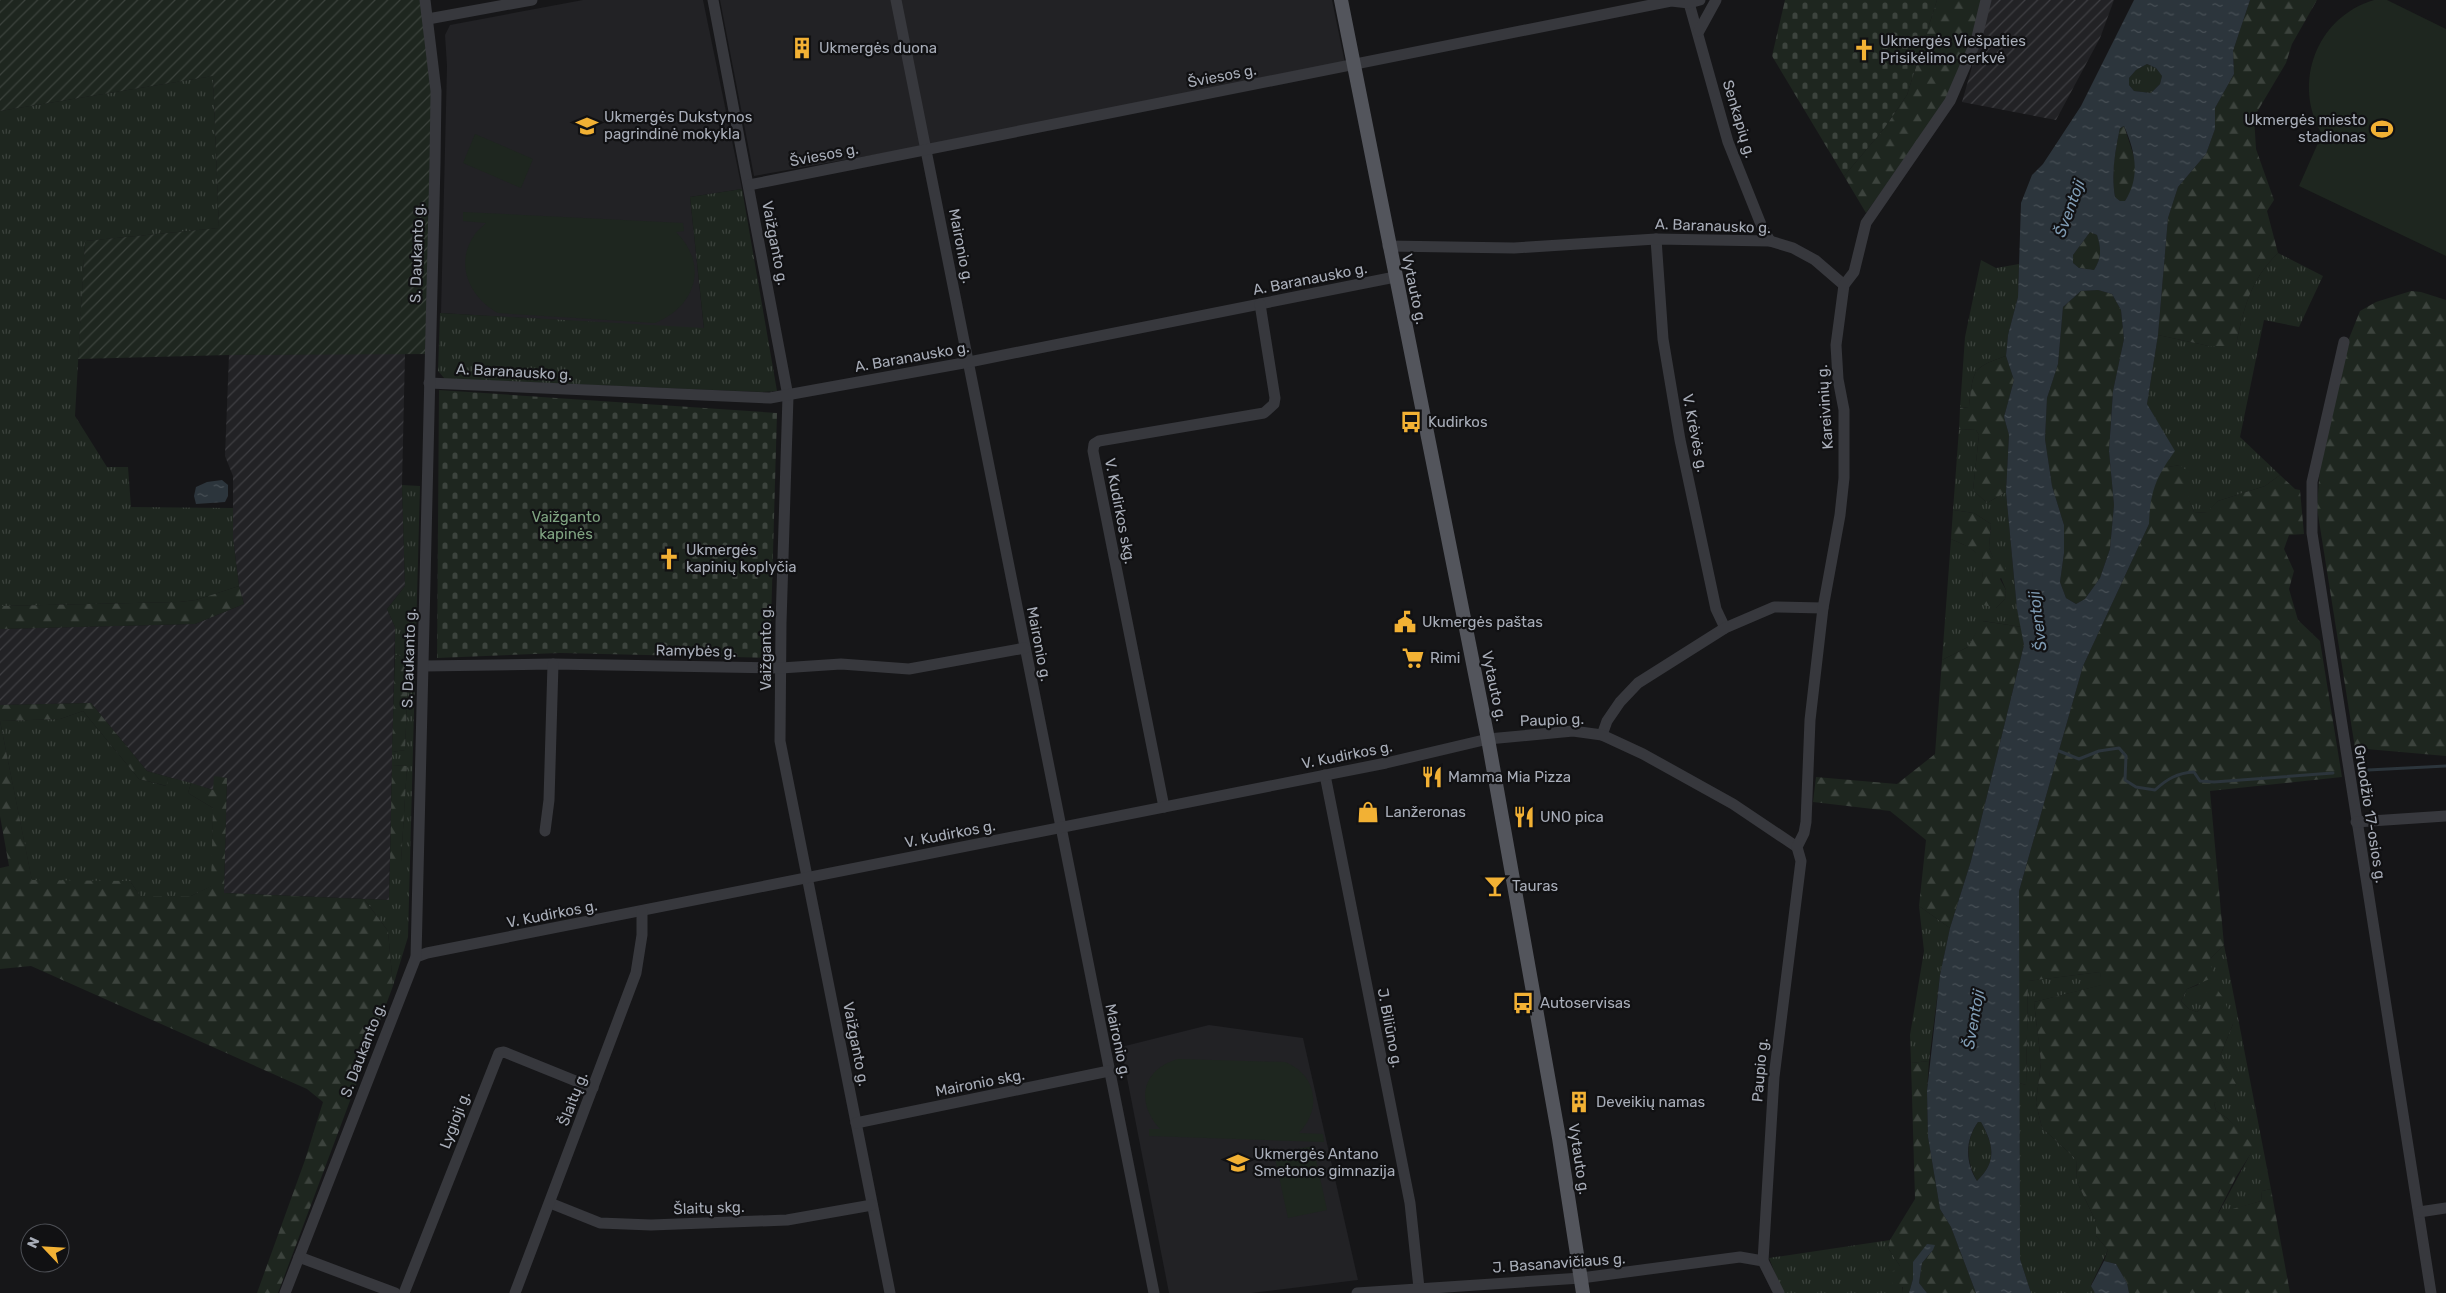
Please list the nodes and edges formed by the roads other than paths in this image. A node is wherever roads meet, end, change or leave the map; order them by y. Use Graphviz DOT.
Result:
graph roads {
  1 [pos="425,0"];
  2 [pos="532,0"];
  3 [pos="713,0"];
  4 [pos="896,0"];
  5 [pos="1341,0"];
  6 [pos="1716,0"];
  7 [pos="1986,0"];
  8 [pos="1695,2"];
  9 [pos="428,19"];
  10 [pos="1699,31"];
  11 [pos="1354,65"];
  12 [pos="926,149"];
  13 [pos="749,185"];
  14 [pos="1656,239"];
  15 [pos="1770,241"];
  16 [pos="1388,246"];
  17 [pos="1395,277"];
  18 [pos="1844,285"];
  19 [pos="1260,304"];
  20 [pos="2344,342"];
  21 [pos="968,362"];
  22 [pos="429,383"];
  23 [pos="788,396"];
  24 [pos="1823,608"];
  25 [pos="1725,628"];
  26 [pos="1025,648"];
  27 [pos="553,664"];
  28 [pos="424,666"];
  29 [pos="781,668"];
  30 [pos="1602,736"];
  31 [pos="1488,739"];
  32 [pos="1325,775"];
  33 [pos="1164,807"];
  34 [pos="2446,816"];
  35 [pos="2356,822"];
  36 [pos="1060,827"];
  37 [pos="546,831"];
  38 [pos="1797,847"];
  39 [pos="808,878"];
  40 [pos="642,911"];
  41 [pos="416,957"];
  42 [pos="1109,1071"];
  43 [pos="593,1088"];
  44 [pos="856,1123"];
  45 [pos="550,1203"];
  46 [pos="872,1205"];
  47 [pos="2446,1208"];
  48 [pos="2419,1212"];
  49 [pos="299,1257"];
  50 [pos="1762,1260"];
  51 [pos="1581,1278"];
  52 [pos="1419,1288"];
  53 [pos="285,1293"];
  54 [pos="395,1293"];
  55 [pos="404,1293"];
  56 [pos="516,1293"];
  57 [pos="890,1293"];
  58 [pos="1154,1293"];
  59 [pos="1357,1293"];
  60 [pos="1584,1293"];
  61 [pos="1779,1293"];
  62 [pos="2431,1293"];
  1 -- 9 [label="street, S. Daukanto g."];
  2 -- 9 [label="street"];
  3 -- 13 [label="street, Vaižganto g."];
  4 -- 12 [label="street, Maironio g."];
  5 -- 11 [label="main road, Vytauto g."];
  6 -- 10 [label="street"];
  7 -- 18 [label="street, Kareivinių g."];
  8 -- 10 [label="street, Senkapių g."];
  8 -- 11 [label="street, Šviesos g."];
  9 -- 22 [label="street, S. Daukanto g."];
  10 -- 15 [label="street, Senkapių g."];
  11 -- 12 [label="street, Šviesos g."];
  11 -- 16 [label="main road, Vytauto g."];
  12 -- 13 [label="street, Šviesos g."];
  12 -- 21 [label="street, Maironio g."];
  13 -- 23 [label="street, Vaižganto g."];
  14 -- 15 [label="street, A. Baranausko g."];
  14 -- 16 [label="street, A. Baranausko g."];
  14 -- 25 [label="street, V. Krėvės g."];
  15 -- 18 [label="street, A. Baranausko g."];
  16 -- 17 [label="main road, Vytauto g."];
  17 -- 19 [label="street, A. Baranausko g."];
  17 -- 31 [label="main road, Vytauto g."];
  18 -- 24 [label="street, Kareivinių g."];
  19 -- 21 [label="street, A. Baranausko g."];
  19 -- 33 [label="street, V. Kudirkos skg."];
  20 -- 35 [label="street, Gruodžio 17-osios g."];
  21 -- 23 [label="street, A. Baranausko g."];
  21 -- 26 [label="street, Maironio g."];
  22 -- 23 [label="street, A. Baranausko g."];
  22 -- 28 [label="street, S. Daukanto g."];
  23 -- 29 [label="street, Vaižganto g."];
  24 -- 25 [label="street"];
  24 -- 38 [label="street, Paupio g."];
  25 -- 30 [label="street"];
  26 -- 29 [label="street, Ramybės g."];
  26 -- 36 [label="street, Maironio g."];
  27 -- 28 [label="street, Ramybės g."];
  27 -- 29 [label="street, Ramybės g."];
  27 -- 37 [label="street"];
  28 -- 41 [label="street, S. Daukanto g."];
  29 -- 39 [label="street, Vaižganto g."];
  30 -- 31 [label="street, Paupio g."];
  30 -- 38 [label="street, Paupio g."];
  31 -- 32 [label="street, V. Kudirkos g."];
  31 -- 51 [label="main road, Vytauto g."];
  32 -- 33 [label="street, V. Kudirkos g."];
  32 -- 52 [label="street, J. Biliūno g."];
  33 -- 36 [label="street, V. Kudirkos g."];
  34 -- 35 [label="street"];
  35 -- 48 [label="street, Gruodžio 17-osios g."];
  36 -- 39 [label="street, V. Kudirkos g."];
  36 -- 42 [label="street, Maironio g."];
  38 -- 50 [label="street, Paupio g."];
  39 -- 40 [label="street, V. Kudirkos g."];
  39 -- 44 [label="street, Vaižganto g."];
  40 -- 41 [label="street, V. Kudirkos g."];
  40 -- 43 [label="street, Šlaitų g."];
  41 -- 49 [label="street, S. Daukanto g."];
  42 -- 44 [label="street, Maironio skg."];
  42 -- 58 [label="street, Maironio g."];
  43 -- 45 [label="street, Šlaitų g."];
  43 -- 55 [label="street, Lygioji g."];
  44 -- 46 [label="street, Vaižganto g."];
  45 -- 46 [label="street, Šlaitų skg."];
  45 -- 56 [label="street, Šlaitų g."];
  46 -- 57 [label="street, Vaižganto g."];
  47 -- 48 [label="street"];
  48 -- 62 [label="street, Gruodžio 17-osios g."];
  49 -- 53 [label="street, S. Daukanto g."];
  49 -- 54 [label="street"];
  50 -- 51 [label="street, J. Basanavičiaus g."];
  50 -- 61 [label="street"];
  51 -- 52 [label="street, J. Basanavičiaus g."];
  51 -- 60 [label="main road, Vytauto g."];
  52 -- 59 [label="street, J. Basanavičiaus g."];
}
